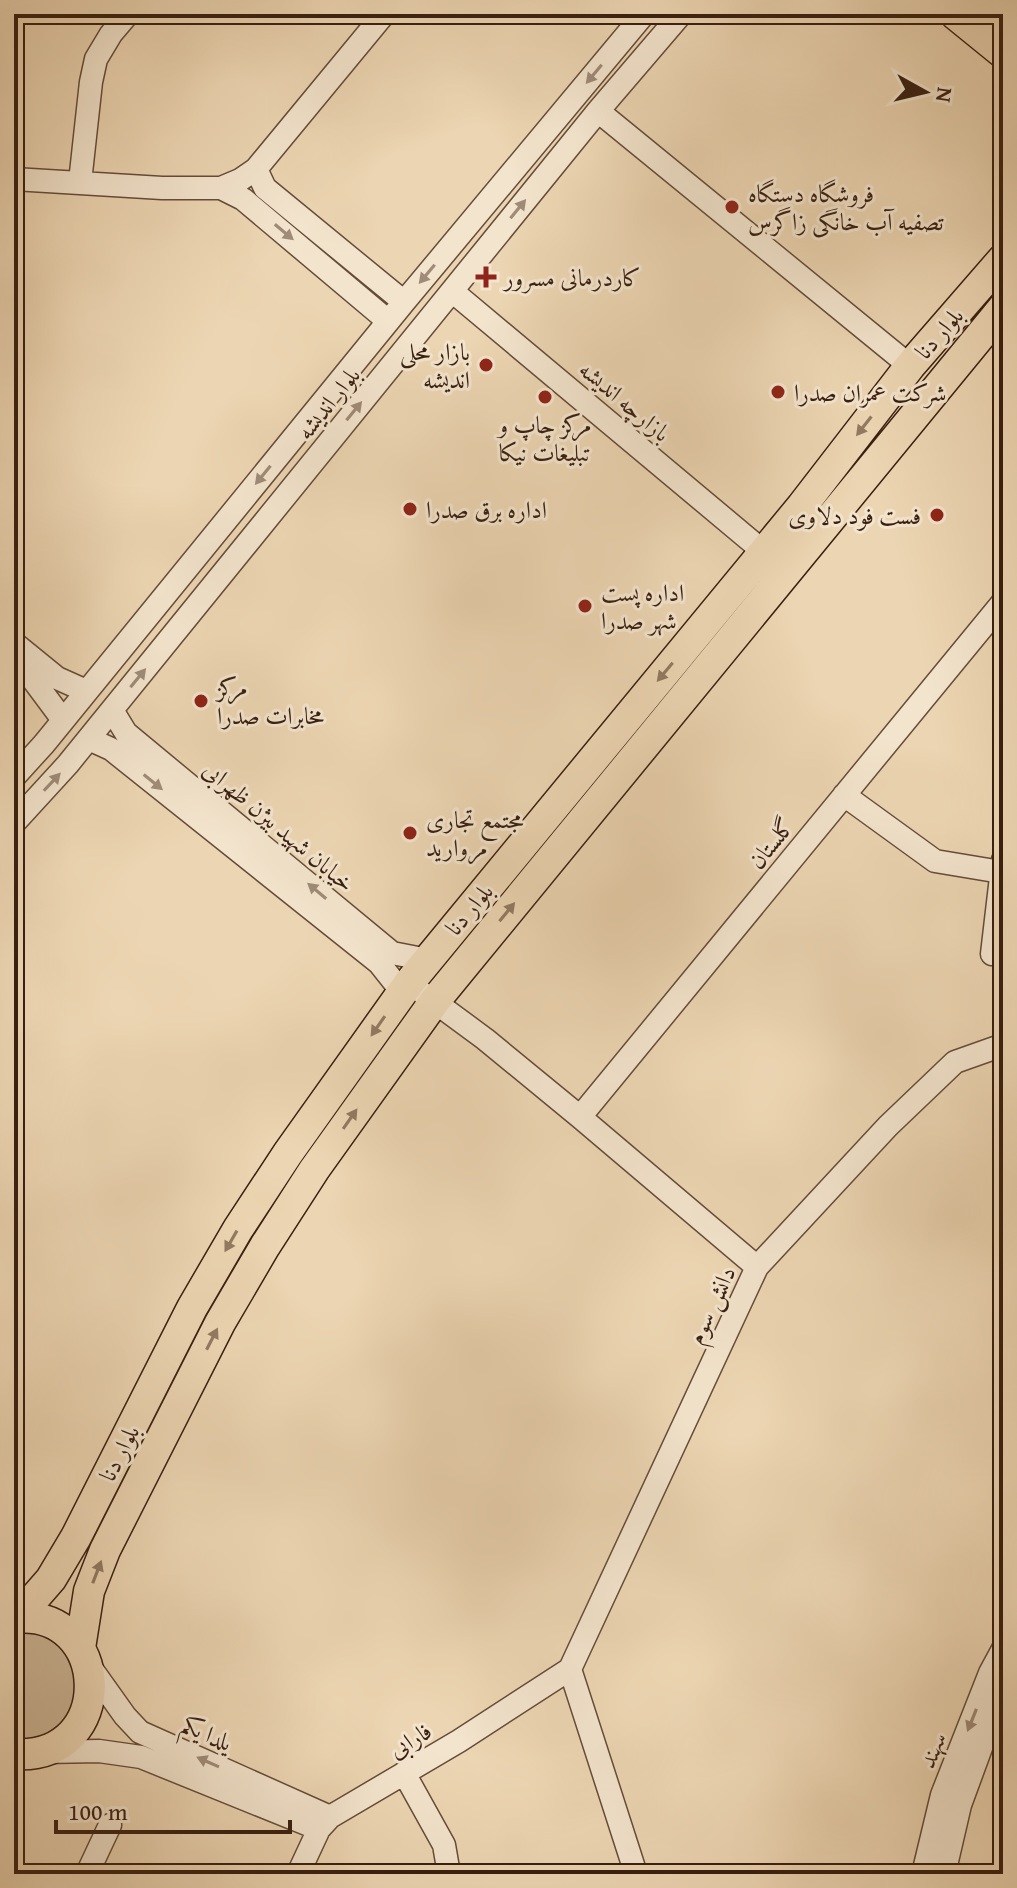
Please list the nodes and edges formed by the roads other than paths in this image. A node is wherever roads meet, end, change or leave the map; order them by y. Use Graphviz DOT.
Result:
graph roads {
  1 [pos="128,14"];
  2 [pos="384,14"];
  3 [pos="644,14"];
  4 [pos="681,14"];
  5 [pos="955,14"];
  6 [pos="1003,53"];
  7 [pos="598,111"];
  8 [pos="256,169"];
  9 [pos="14,179"];
  10 [pos="80,182"];
  11 [pos="221,188"];
  12 [pos="1003,259"];
  13 [pos="452,291"];
  14 [pos="404,302"];
  15 [pos="1003,308"];
  16 [pos="388,321"];
  17 [pos="910,366"];
  18 [pos="764,552"];
  19 [pos="1003,602"];
  20 [pos="14,643"];
  21 [pos="14,663"];
  22 [pos="86,691"];
  23 [pos="112,710"];
  24 [pos="63,720"];
  25 [pos="89,739"];
  26 [pos="14,777"];
  27 [pos="844,795"];
  28 [pos="14,823"];
  29 [pos="1002,866"];
  30 [pos="992,954"];
  31 [pos="413,978"];
  32 [pos="434,1002"];
  33 [pos="1003,1045"];
  34 [pos="580,1117"];
  35 [pos="757,1267"];
  36 [pos="16,1617"];
  37 [pos="1003,1649"];
  38 [pos="84,1656"];
  39 [pos="570,1669"];
  40 [pos="1003,1692"];
  41 [pos="25,1758"];
  42 [pos="404,1773"];
  43 [pos="325,1823"];
  44 [pos="110,1825"];
  45 [pos="87,1874"];
  46 [pos="298,1874"];
  47 [pos="449,1874"];
  48 [pos="636,1874"];
  49 [pos="923,1874"];
  50 [pos="944,1874"];
  1 -- 10 [label="street"];
  2 -- 8 [label="street"];
  3 -- 14 [label="street, بلوار اندیشه, one-way"];
  4 -- 7 [label="street, بلوار اندیشه"];
  5 -- 6 [label="main road"];
  13 -- 7 [label="street, بلوار اندیشه, one-way"];
  7 -- 17 [label="street"];
  8 -- 11 [label="street"];
  8 -- 14 [label="street"];
  9 -- 10 [label="street"];
  10 -- 11 [label="street"];
  11 -- 16 [label="street, one-way"];
  12 -- 17 [label="main road, بلوار دنا"];
  13 -- 18 [label="street, بازارچه اندیشه"];
  23 -- 13 [label="street, بلوار اندیشه, one-way"];
  14 -- 16 [label="street, بلوار اندیشه"];
  32 -- 15 [label="main road, بلوار دنا, one-way"];
  16 -- 22 [label="street, بلوار اندیشه, one-way"];
  17 -- 18 [label="main road, بلوار دنا, one-way"];
  18 -- 31 [label="main road, بلوار دنا, one-way"];
  19 -- 27 [label="street, گلستان"];
  20 -- 22 [label="street"];
  21 -- 24 [label="street"];
  22 -- 24 [label="street, بلوار اندیشه"];
  23 -- 25 [label="street, بلوار اندیشه"];
  31 -- 23 [label="street, خیابان شهید بیژن ظهرابی, one-way"];
  24 -- 26 [label="street, بلوار اندیشه"];
  28 -- 25 [label="street, بلوار اندیشه, one-way"];
  25 -- 31 [label="street, خیابان شهید بیژن ظهرابی, one-way"];
  27 -- 29 [label="street"];
  27 -- 34 [label="street, گلستان"];
  29 -- 30 [label="street"];
  31 -- 32 [label="street"];
  31 -- 36 [label="main road, بلوار دنا, one-way"];
  32 -- 34 [label="street"];
  38 -- 32 [label="main road, بلوار دنا, one-way"];
  33 -- 35 [label="street, دانش سوم"];
  34 -- 35 [label="street"];
  35 -- 39 [label="street, دانش سوم"];
  36 -- 38 [label="main road"];
  37 -- 49 [label="street, سهند, one-way"];
  38 -- 41 [label="main road, بلوار دنا"];
  43 -- 38 [label="street, یلدا یکم, one-way"];
  39 -- 42 [label="street, فارابی"];
  39 -- 48 [label="street"];
  40 -- 50 [label="street, سهند"];
  41 -- 43 [label="street, یلدا یکم"];
  42 -- 43 [label="street, فارابی"];
  42 -- 47 [label="street"];
  43 -- 46 [label="street"];
  44 -- 45 [label="street"];
}
